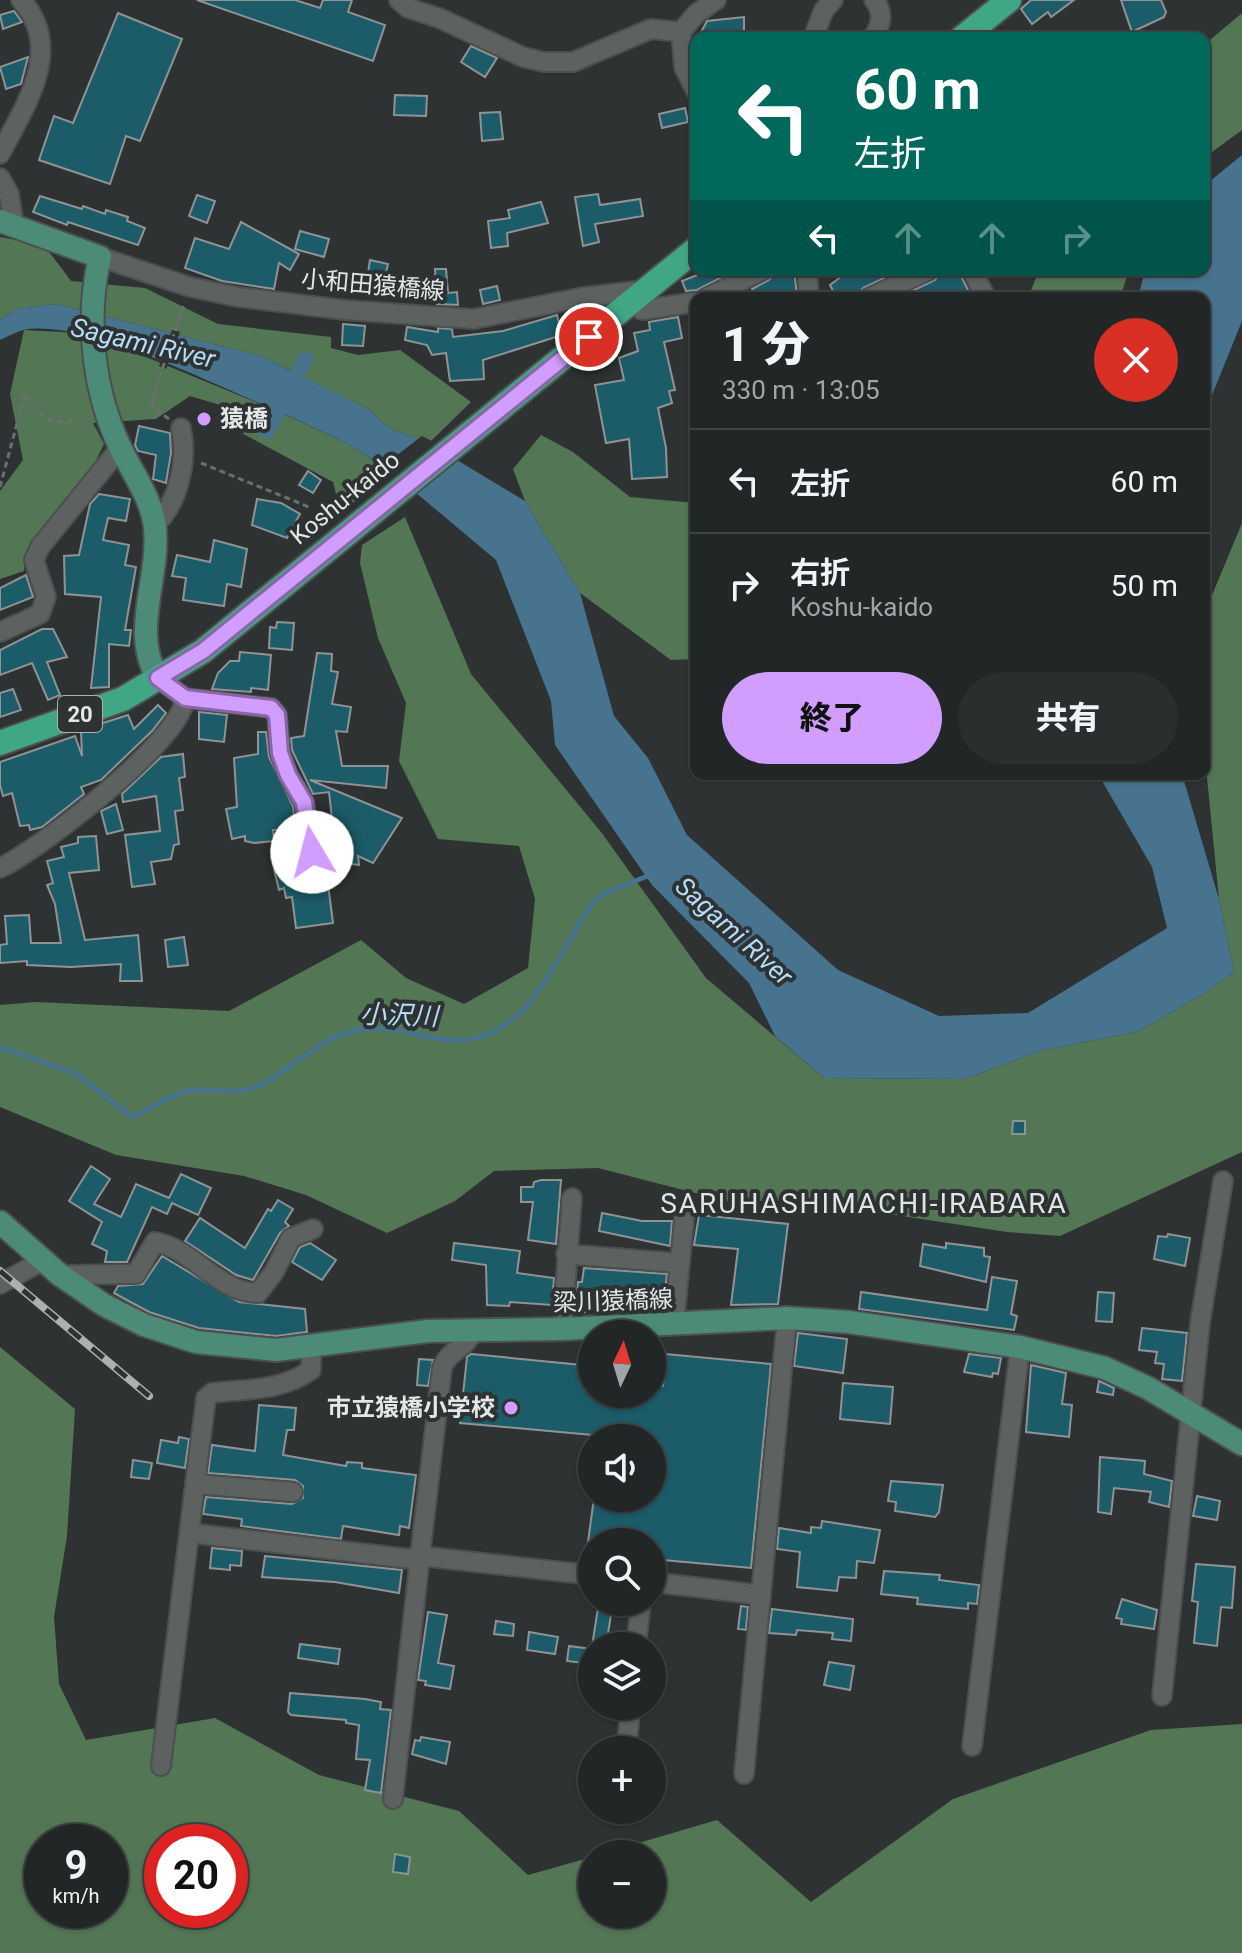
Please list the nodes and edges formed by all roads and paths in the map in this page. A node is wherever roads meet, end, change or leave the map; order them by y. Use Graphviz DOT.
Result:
graph roads {
  1 [pos="21,0"];
  2 [pos="399,0"];
  3 [pos="716,0"];
  4 [pos="833,0"];
  5 [pos="874,0"];
  6 [pos="1009,0"];
  7 [pos="681,32"];
  8 [pos="815,32"];
  9 [pos="875,32"];
  10 [pos="969,32"];
  11 [pos="690,79"];
  12 [pos="0,154"];
  13 [pos="0,178"];
  14 [pos="7,223"];
  15 [pos="690,254"];
  16 [pos="100,257"];
  17 [pos="751,276"];
  18 [pos="916,276"];
  19 [pos="718,292"];
  20 [pos="882,292"];
  21 [pos="639,296"];
  22 [pos="180,300"];
  23 [pos="690,303"];
  24 [pos="98,419"];
  25 [pos="181,428"];
  26 [pos="120,448"];
  27 [pos="184,457"];
  28 [pos="0,487"];
  29 [pos="309,507"];
  30 [pos="155,525"];
  31 [pos="0,632"];
  32 [pos="158,678"];
  33 [pos="185,698"];
  34 [pos="0,743"];
  35 [pos="312,852"];
  36 [pos="0,868"];
  37 [pos="1223,1181"];
  38 [pos="572,1198"];
  39 [pos="685,1211"];
  40 [pos="0,1222"];
  41 [pos="313,1229"];
  42 [pos="566,1254"];
  43 [pos="678,1263"];
  44 [pos="52,1267"];
  45 [pos="0,1284"];
  46 [pos="787,1318"];
  47 [pos="674,1324"];
  48 [pos="474,1329"];
  49 [pos="562,1329"];
  50 [pos="1020,1347"];
  51 [pos="311,1348"];
  52 [pos="1191,1412"];
  53 [pos="1242,1444"];
  54 [pos="195,1484"];
  55 [pos="293,1492"];
  56 [pos="190,1533"];
  57 [pos="420,1556"];
  58 [pos="578,1573"];
  59 [pos="666,1584"];
  60 [pos="761,1595"];
  61 [pos="1162,1696"];
  62 [pos="972,1746"];
  63 [pos="161,1766"];
  64 [pos="744,1774"];
  65 [pos="393,1799"];
  1 -- 12 [label="street"];
  2 -- 7 [label="street"];
  3 -- 7 [label="street"];
  4 -- 8 [label="street"];
  5 -- 9 [label="street"];
  6 -- 10 [label="highway"];
  7 -- 11 [label="street"];
  13 -- 14 [label="street"];
  14 -- 16 [label="main road, 小和田猿橋線"];
  15 -- 21 [label="highway, Koshu-kaido / 20"];
  16 -- 21 [label="street, 小和田猿橋線"];
  16 -- 26 [label="main road"];
  17 -- 19 [label="street"];
  18 -- 20 [label="street"];
  21 -- 23 [label="street, 小和田猿橋線"];
  21 -- 32 [label="highway, Koshu-kaido / 20"];
  22 -- 25 [label="path"];
  24 -- 28 [label="path"];
  25 -- 27 [label="street"];
  26 -- 30 [label="main road"];
  26 -- 31 [label="street"];
  27 -- 29 [label="path"];
  27 -- 30 [label="street"];
  30 -- 32 [label="main road"];
  32 -- 33 [label="street"];
  32 -- 34 [label="highway, Koshu-kaido / 20"];
  33 -- 35 [label="street"];
  33 -- 36 [label="street"];
  37 -- 52 [label="street"];
  38 -- 42 [label="street"];
  39 -- 43 [label="street"];
  40 -- 44 [label="main road, 梁川猿橋線"];
  41 -- 44 [label="street"];
  42 -- 43 [label="street"];
  42 -- 49 [label="street"];
  43 -- 47 [label="street"];
  44 -- 45 [label="street"];
  44 -- 51 [label="main road, 梁川猿橋線"];
  46 -- 47 [label="main road, 梁川猿橋線"];
  46 -- 50 [label="main road, 梁川猿橋線"];
  46 -- 60 [label="street"];
  47 -- 49 [label="main road, 梁川猿橋線"];
  48 -- 49 [label="main road, 梁川猿橋線"];
  48 -- 51 [label="main road, 梁川猿橋線"];
  48 -- 57 [label="street"];
  50 -- 52 [label="main road, 梁川猿橋線"];
  50 -- 62 [label="street"];
  51 -- 54 [label="street"];
  52 -- 53 [label="main road, 梁川猿橋線"];
  52 -- 61 [label="street"];
  54 -- 55 [label="street"];
  54 -- 56 [label="street"];
  56 -- 57 [label="street"];
  56 -- 63 [label="street"];
  57 -- 58 [label="street"];
  57 -- 65 [label="street"];
  59 -- 60 [label="street"];
  60 -- 64 [label="street"];
}
